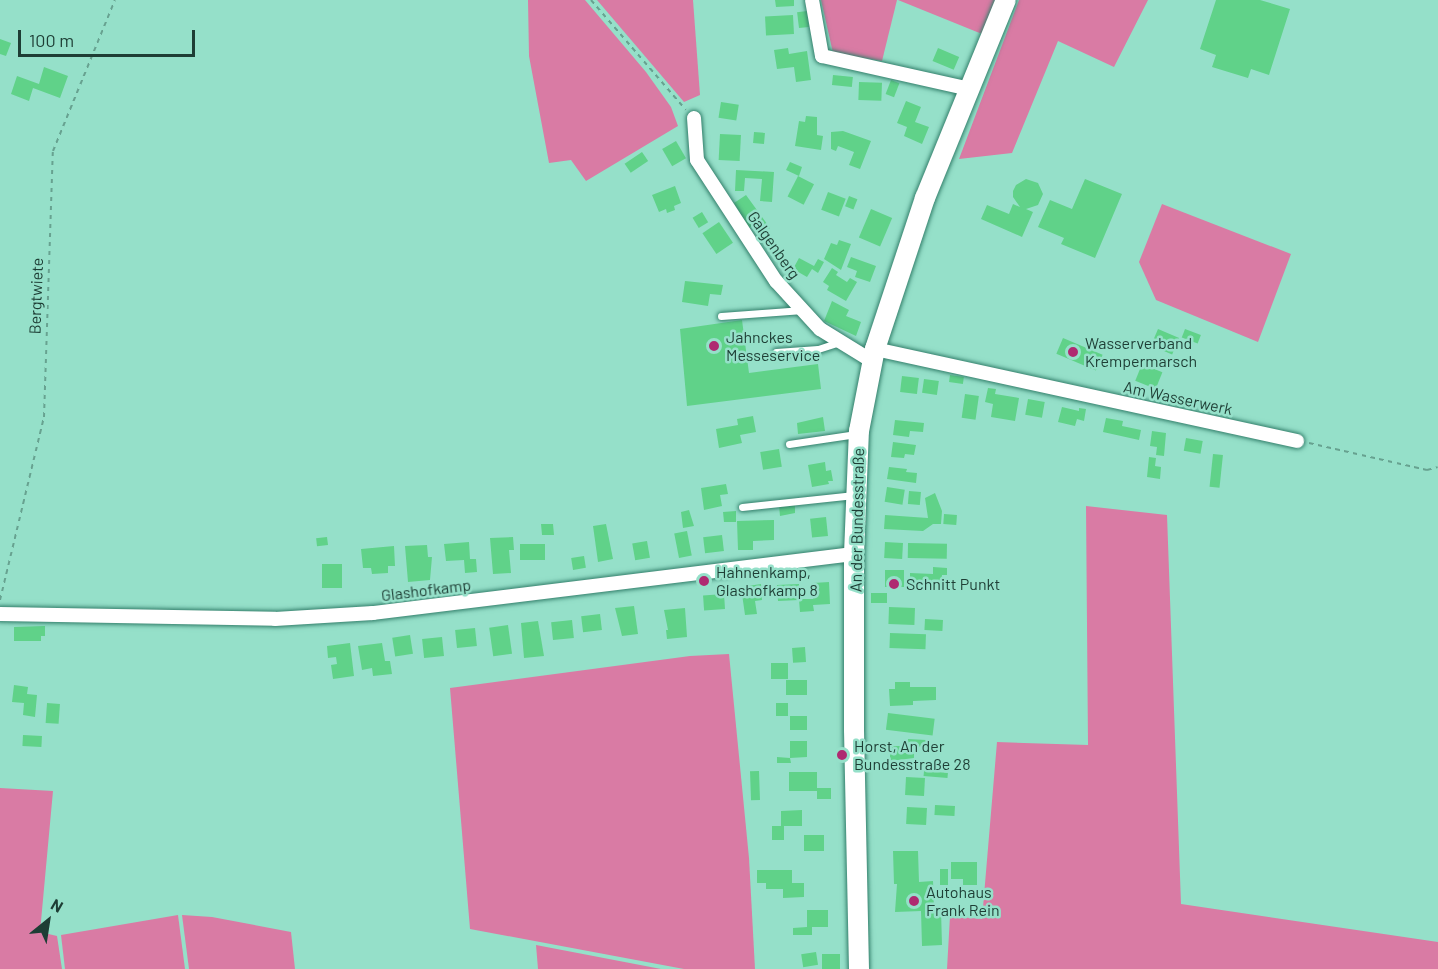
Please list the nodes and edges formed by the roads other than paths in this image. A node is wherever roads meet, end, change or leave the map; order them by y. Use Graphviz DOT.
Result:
graph roads {
  1 [pos="812,0"];
  2 [pos="1006,0"];
  3 [pos="970,89"];
  4 [pos="694,118"];
  5 [pos="803,310"];
  6 [pos="721,316"];
  7 [pos="840,342"];
  8 [pos="776,352"];
  9 [pos="873,355"];
  10 [pos="859,434"];
  11 [pos="1297,441"];
  12 [pos="789,444"];
  13 [pos="857,495"];
  14 [pos="742,507"];
  15 [pos="854,554"];
  16 [pos="0,614"];
  17 [pos="859,969"];
  1 -- 3 [label="street"];
  2 -- 3 [label="main road, An der Bundesstraße"];
  3 -- 9 [label="main road, An der Bundesstraße"];
  4 -- 5 [label="street, Galgenberg"];
  5 -- 6 [label="lane"];
  5 -- 7 [label="street, Galgenberg"];
  7 -- 8 [label="lane"];
  7 -- 9 [label="street, Galgenberg"];
  9 -- 10 [label="main road, An der Bundesstraße"];
  9 -- 11 [label="street, Am Wasserwerk"];
  10 -- 12 [label="lane"];
  10 -- 13 [label="main road, An der Bundesstraße"];
  13 -- 14 [label="lane"];
  13 -- 15 [label="main road, An der Bundesstraße"];
  15 -- 16 [label="street, Glashofkamp"];
  15 -- 17 [label="main road, An der Bundesstraße"];
}
